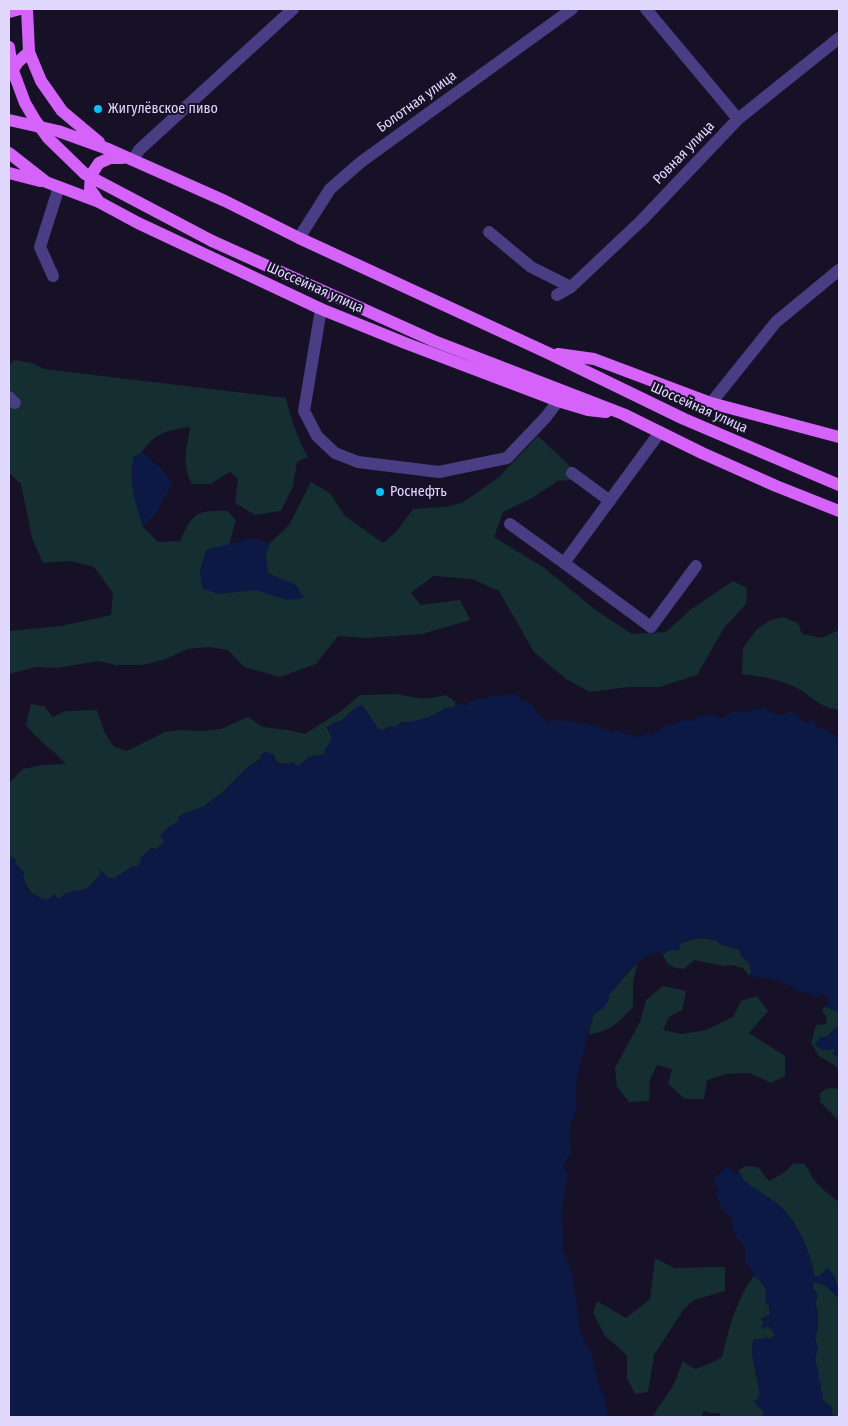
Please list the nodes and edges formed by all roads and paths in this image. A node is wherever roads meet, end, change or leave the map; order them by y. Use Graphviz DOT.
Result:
graph roads {
  1 [pos="20,9"];
  2 [pos="27,9"];
  3 [pos="293,9"];
  4 [pos="572,9"];
  5 [pos="646,9"];
  6 [pos="9,12"];
  7 [pos="839,38"];
  8 [pos="9,47"];
  9 [pos="29,52"];
  10 [pos="9,75"];
  11 [pos="738,119"];
  12 [pos="9,120"];
  13 [pos="108,149"];
  14 [pos="9,153"];
  15 [pos="130,159"];
  16 [pos="9,173"];
  17 [pos="46,182"];
  18 [pos="59,187"];
  19 [pos="99,202"];
  20 [pos="489,232"];
  21 [pos="298,238"];
  22 [pos="839,270"];
  23 [pos="53,276"];
  24 [pos="571,288"];
  25 [pos="557,295"];
  26 [pos="321,309"];
  27 [pos="548,353"];
  28 [pos="558,401"];
  29 [pos="711,403"];
  30 [pos="624,414"];
  31 [pos="660,432"];
  32 [pos="839,437"];
  33 [pos="572,473"];
  34 [pos="839,486"];
  35 [pos="610,500"];
  36 [pos="839,511"];
  37 [pos="510,524"];
  38 [pos="564,564"];
  39 [pos="696,566"];
  1 -- 6 [label="main road"];
  2 -- 9 [label="main road"];
  3 -- 15 [label="street"];
  4 -- 21 [label="street, Болотная улица"];
  5 -- 11 [label="street"];
  7 -- 11 [label="street, Ровная улица"];
  8 -- 30 [label="main road, Шоссейная улица, bridge"];
  9 -- 10 [label="main road"];
  9 -- 13 [label="main road"];
  11 -- 24 [label="street, Ровная улица"];
  12 -- 13 [label="main road"];
  13 -- 15 [label="main road, Шоссейная улица"];
  14 -- 17 [label="main road, Шоссейная улица"];
  15 -- 19 [label="main road"];
  15 -- 21 [label="main road, Шоссейная улица"];
  16 -- 17 [label="main road"];
  17 -- 18 [label="main road, Шоссейная улица"];
  18 -- 19 [label="main road, Шоссейная улица"];
  18 -- 23 [label="street"];
  19 -- 26 [label="main road, Шоссейная улица"];
  20 -- 24 [label="street"];
  21 -- 27 [label="main road, Шоссейная улица"];
  22 -- 29 [label="street"];
  24 -- 25 [label="street, Ровная улица"];
  26 -- 28 [label="main road, Шоссейная улица"];
  26 -- 28 [label="street"];
  27 -- 29 [label="main road, Шоссейная улица"];
  27 -- 34 [label="main road, Шоссейная улица"];
  28 -- 30 [label="main road, Шоссейная улица"];
  29 -- 32 [label="main road, Шоссейная улица"];
  30 -- 31 [label="main road, Шоссейная улица"];
  31 -- 35 [label="street"];
  31 -- 36 [label="main road, Шоссейная улица"];
  33 -- 35 [label="street"];
  35 -- 38 [label="street"];
  37 -- 38 [label="street"];
  38 -- 39 [label="street"];
}
